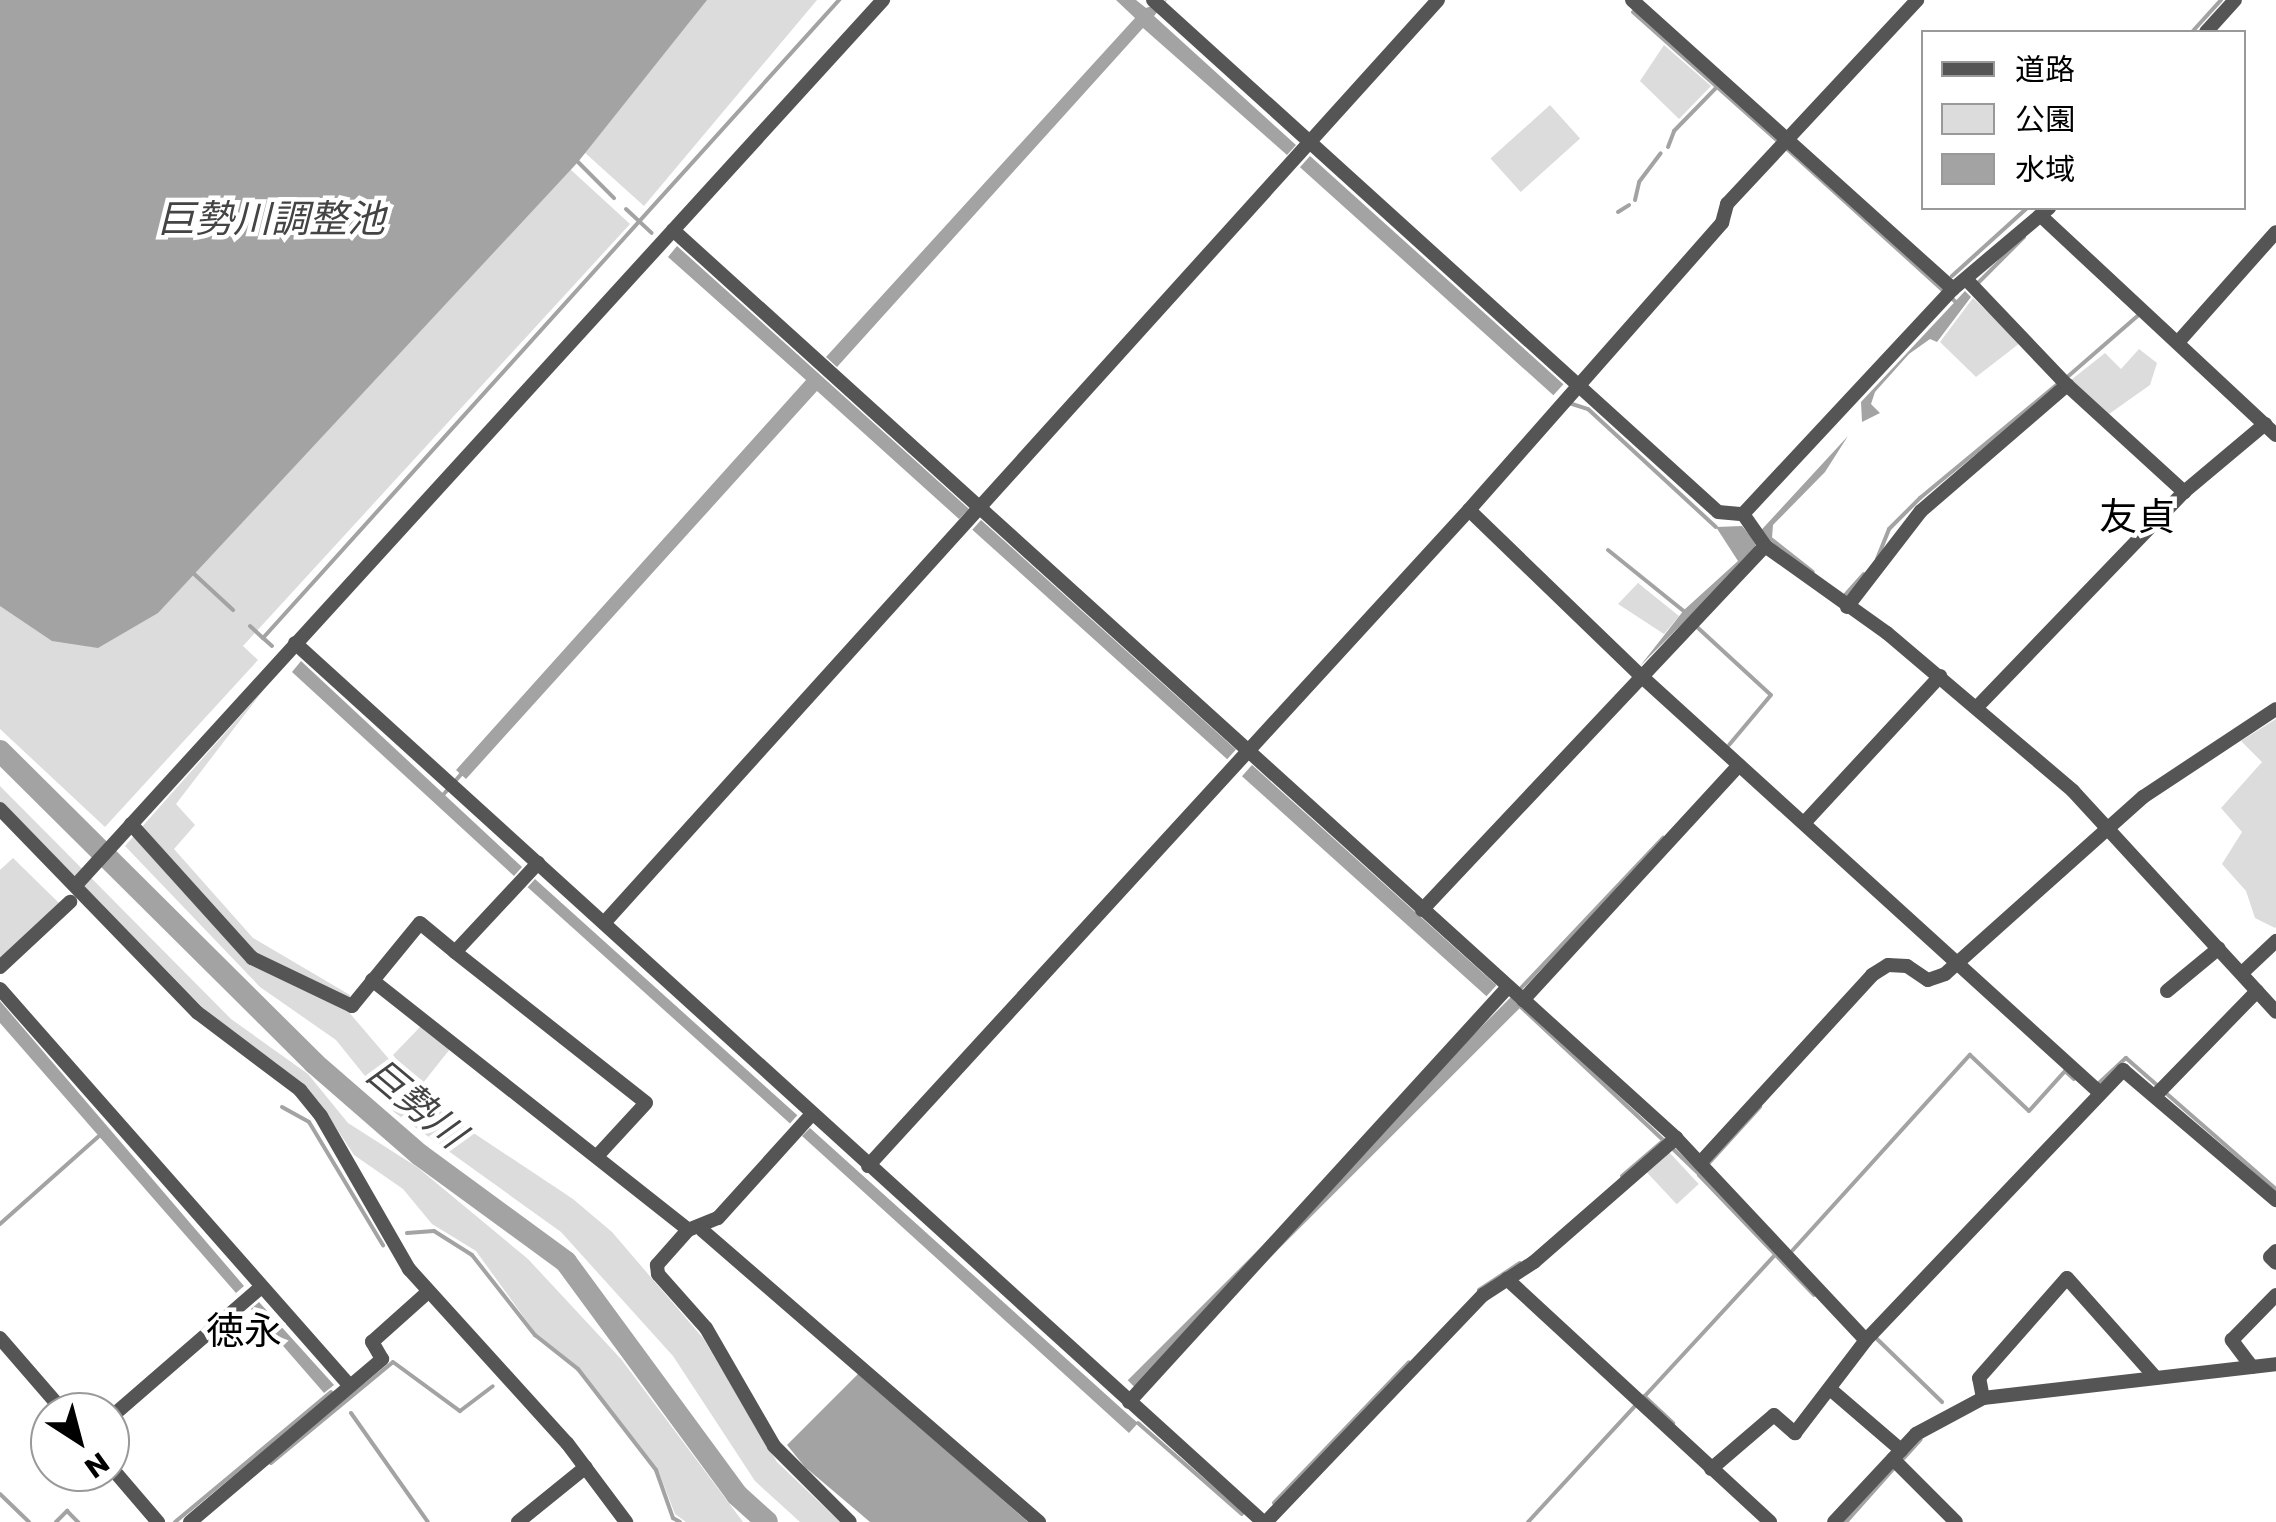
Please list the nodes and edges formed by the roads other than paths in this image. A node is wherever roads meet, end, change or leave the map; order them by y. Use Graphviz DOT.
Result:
graph roads {
  1 [pos="883,0"];
  2 [pos="1438,0"];
  3 [pos="1632,0"];
  4 [pos="1917,0"];
  5 [pos="2235,0"];
  6 [pos="1158,5"];
  7 [pos="2208,30"];
  8 [pos="1786,146"];
  9 [pos="1300,151"];
  10 [pos="2045,212"];
  11 [pos="673,230"];
  12 [pos="2276,232"];
  13 [pos="1970,286"];
  14 [pos="1948,294"];
  15 [pos="2180,340"];
  16 [pos="2065,380"];
  17 [pos="1569,395"];
  18 [pos="2266,429"];
  19 [pos="2184,492"];
  20 [pos="1470,510"];
  21 [pos="1743,514"];
  22 [pos="974,515"];
  23 [pos="1765,546"];
  24 [pos="1847,607"];
  25 [pos="295,643"];
  26 [pos="1640,674"];
  27 [pos="1940,676"];
  28 [pos="1978,706"];
  29 [pos="2276,709"];
  30 [pos="1243,761"];
  31 [pos="1739,765"];
  32 [pos="0,809"];
  33 [pos="1805,822"];
  34 [pos="131,824"];
  35 [pos="2104,830"];
  36 [pos="538,863"];
  37 [pos="76,885"];
  38 [pos="70,902"];
  39 [pos="1422,910"];
  40 [pos="604,923"];
  41 [pos="2276,941"];
  42 [pos="2218,948"];
  43 [pos="455,952"];
  44 [pos="1963,965"];
  45 [pos="0,967"];
  46 [pos="2242,973"];
  47 [pos="372,980"];
  48 [pos="0,989"];
  49 [pos="2167,991"];
  50 [pos="2257,991"];
  51 [pos="1501,994"];
  52 [pos="1523,1000"];
  53 [pos="2276,1012"];
  54 [pos="2100,1093"];
  55 [pos="2156,1096"];
  56 [pos="804,1123"];
  57 [pos="1672,1142"];
  58 [pos="598,1155"];
  59 [pos="868,1166"];
  60 [pos="1705,1169"];
  61 [pos="2276,1200"];
  62 [pos="695,1230"];
  63 [pos="2276,1251"];
  64 [pos="2276,1262"];
  65 [pos="1507,1279"];
  66 [pos="428,1292"];
  67 [pos="252,1294"];
  68 [pos="2276,1295"];
  69 [pos="0,1338"];
  70 [pos="1862,1344"];
  71 [pos="2276,1364"];
  72 [pos="2252,1366"];
  73 [pos="2156,1378"];
  74 [pos="350,1386"];
  75 [pos="1830,1389"];
  76 [pos="47,1392"];
  77 [pos="1983,1398"];
  78 [pos="130,1401"];
  79 [pos="1136,1408"];
  80 [pos="1897,1454"];
  81 [pos="1716,1465"];
  82 [pos="586,1468"];
  83 [pos="130,1489"];
  84 [pos="1258,1520"];
  85 [pos="158,1522"];
  86 [pos="190,1522"];
  87 [pos="518,1522"];
  88 [pos="626,1522"];
  89 [pos="850,1522"];
  90 [pos="1039,1522"];
  91 [pos="1770,1522"];
  92 [pos="1834,1522"];
  93 [pos="1956,1522"];
  1 -- 11 [label="street"];
  2 -- 9 [label="street"];
  3 -- 8 [label="street"];
  4 -- 8 [label="street"];
  5 -- 7 [label="street"];
  6 -- 9 [label="street"];
  8 -- 14 [label="street"];
  8 -- 17 [label="street"];
  9 -- 17 [label="street"];
  9 -- 22 [label="street"];
  10 -- 13 [label="street"];
  10 -- 15 [label="street"];
  11 -- 22 [label="street"];
  11 -- 25 [label="street"];
  12 -- 15 [label="street"];
  13 -- 14 [label="street"];
  13 -- 16 [label="street"];
  14 -- 21 [label="street"];
  15 -- 18 [label="street"];
  16 -- 19 [label="street"];
  16 -- 24 [label="street"];
  17 -- 20 [label="street"];
  17 -- 21 [label="street"];
  18 -- 19 [label="street"];
  19 -- 28 [label="street"];
  20 -- 26 [label="street"];
  20 -- 30 [label="street"];
  21 -- 23 [label="street"];
  22 -- 30 [label="street"];
  22 -- 40 [label="street"];
  23 -- 24 [label="street"];
  23 -- 26 [label="street"];
  24 -- 27 [label="street"];
  25 -- 34 [label="street"];
  25 -- 36 [label="street"];
  26 -- 31 [label="street"];
  26 -- 39 [label="street"];
  27 -- 28 [label="street"];
  27 -- 33 [label="street"];
  28 -- 35 [label="street"];
  29 -- 35 [label="street"];
  30 -- 39 [label="street"];
  30 -- 59 [label="street"];
  31 -- 33 [label="street"];
  31 -- 52 [label="street"];
  32 -- 37 [label="street"];
  33 -- 44 [label="street"];
  34 -- 37 [label="street"];
  34 -- 47 [label="street"];
  35 -- 42 [label="street"];
  35 -- 44 [label="street"];
  36 -- 40 [label="street"];
  36 -- 43 [label="street"];
  37 -- 66 [label="street"];
  38 -- 45 [label="street"];
  39 -- 51 [label="street"];
  40 -- 56 [label="street"];
  41 -- 46 [label="street"];
  42 -- 46 [label="street"];
  42 -- 49 [label="street"];
  43 -- 47 [label="street"];
  43 -- 58 [label="street"];
  44 -- 54 [label="street"];
  44 -- 60 [label="street"];
  46 -- 50 [label="street"];
  47 -- 58 [label="street"];
  48 -- 67 [label="street"];
  50 -- 53 [label="street"];
  50 -- 55 [label="street"];
  51 -- 52 [label="street"];
  51 -- 79 [label="street"];
  52 -- 57 [label="street"];
  54 -- 55 [label="street"];
  54 -- 70 [label="street"];
  55 -- 61 [label="street"];
  56 -- 59 [label="street"];
  56 -- 62 [label="street"];
  57 -- 60 [label="street"];
  57 -- 65 [label="street"];
  58 -- 62 [label="street"];
  59 -- 79 [label="street"];
  60 -- 70 [label="street"];
  62 -- 89 [label="street"];
  62 -- 90 [label="street"];
  63 -- 64 [label="street"];
  65 -- 81 [label="street"];
  65 -- 84 [label="street"];
  66 -- 74 [label="street"];
  66 -- 82 [label="street"];
  67 -- 74 [label="street"];
  67 -- 78 [label="street"];
  68 -- 72 [label="street"];
  69 -- 76 [label="street"];
  70 -- 75 [label="street"];
  71 -- 72 [label="street"];
  72 -- 73 [label="street"];
  73 -- 77 [label="street"];
  73 -- 77 [label="street"];
  74 -- 86 [label="street"];
  75 -- 80 [label="street"];
  75 -- 81 [label="street"];
  77 -- 80 [label="street"];
  79 -- 84 [label="street"];
  80 -- 92 [label="street"];
  80 -- 93 [label="street"];
  81 -- 91 [label="street"];
  82 -- 87 [label="street"];
  82 -- 88 [label="street"];
  83 -- 85 [label="street"];
}
